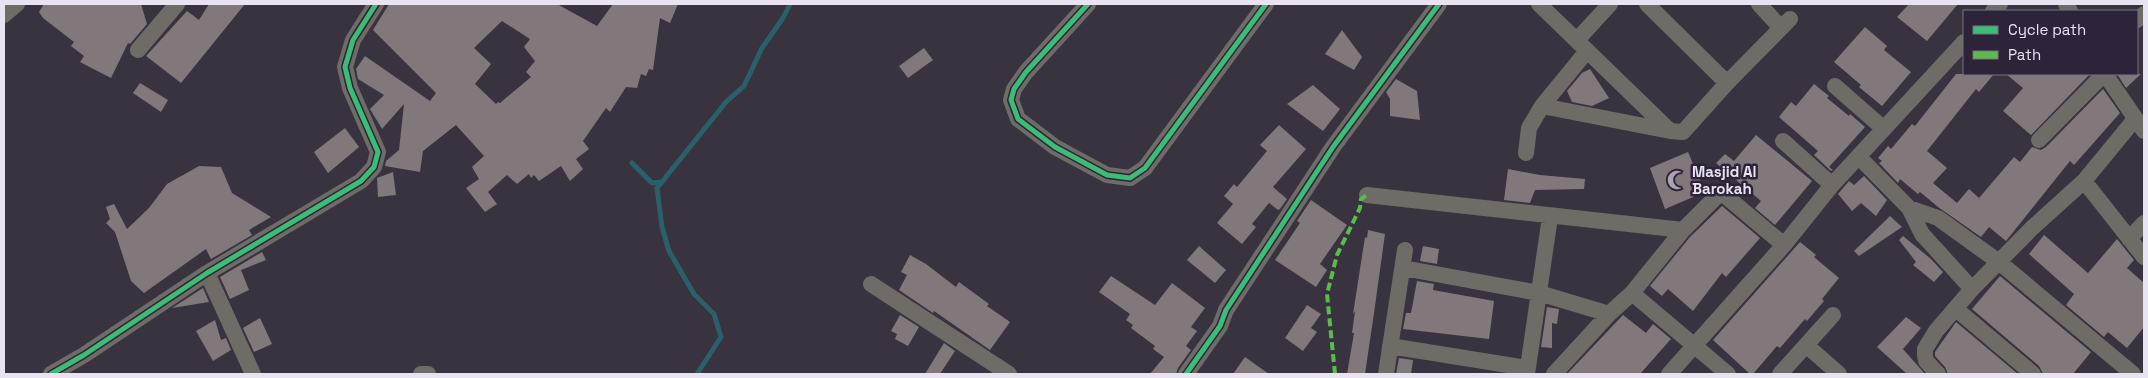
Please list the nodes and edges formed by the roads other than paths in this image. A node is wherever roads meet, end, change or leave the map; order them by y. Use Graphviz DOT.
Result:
graph roads {
  1 [pos="17,4"];
  2 [pos="177,4"];
  3 [pos="376,4"];
  4 [pos="1088,4"];
  5 [pos="1266,4"];
  6 [pos="1439,4"];
  7 [pos="1539,4"];
  8 [pos="1610,4"];
  9 [pos="1647,4"];
  10 [pos="1759,4"];
  11 [pos="4,15"];
  12 [pos="1963,43"];
  13 [pos="1582,45"];
  14 [pos="138,50"];
  15 [pos="2104,75"];
  16 [pos="2106,75"];
  17 [pos="1727,83"];
  18 [pos="1835,86"];
  19 [pos="1542,106"];
  20 [pos="2140,125"];
  21 [pos="1884,129"];
  22 [pos="1670,131"];
  23 [pos="2039,140"];
  24 [pos="1782,141"];
  25 [pos="1526,153"];
  26 [pos="1859,157"];
  27 [pos="2084,181"];
  28 [pos="1832,185"];
  29 [pos="1367,195"];
  30 [pos="1909,208"];
  31 [pos="1550,216"];
  32 [pos="2144,223"];
  33 [pos="1683,230"];
  34 [pos="2129,239"];
  35 [pos="1784,245"];
  36 [pos="1405,250"];
  37 [pos="2144,257"];
  38 [pos="1999,262"];
  39 [pos="1403,268"];
  40 [pos="207,273"];
  41 [pos="870,284"];
  42 [pos="1972,289"];
  43 [pos="1539,293"];
  44 [pos="1632,293"];
  45 [pos="1956,309"];
  46 [pos="1609,314"];
  47 [pos="1834,315"];
  48 [pos="1695,345"];
  49 [pos="1806,345"];
  50 [pos="1390,346"];
  51 [pos="1527,371"];
  52 [pos="51,374"];
  53 [pos="253,374"];
  54 [pos="421,374"];
  55 [pos="428,374"];
  56 [pos="1009,374"];
  57 [pos="1186,374"];
  58 [pos="1386,374"];
  59 [pos="1554,374"];
  60 [pos="1669,374"];
  61 [pos="1728,374"];
  62 [pos="1780,374"];
  63 [pos="1839,374"];
  64 [pos="1938,374"];
  65 [pos="2033,374"];
  66 [pos="2133,374"];
  1 -- 11 [label="street"];
  2 -- 14 [label="street"];
  3 -- 40 [label="street"];
  4 -- 5 [label="street"];
  6 -- 57 [label="street"];
  7 -- 13 [label="street"];
  8 -- 13 [label="street"];
  9 -- 17 [label="street"];
  10 -- 17 [label="street"];
  12 -- 21 [label="street"];
  13 -- 19 [label="street"];
  13 -- 22 [label="street"];
  15 -- 23 [label="street"];
  16 -- 20 [label="street"];
  17 -- 22 [label="street"];
  18 -- 21 [label="street"];
  19 -- 22 [label="street"];
  19 -- 25 [label="street"];
  20 -- 27 [label="street"];
  21 -- 26 [label="street"];
  24 -- 28 [label="street"];
  26 -- 28 [label="street"];
  26 -- 30 [label="street"];
  27 -- 34 [label="street"];
  27 -- 38 [label="street"];
  28 -- 35 [label="street"];
  29 -- 31 [label="street"];
  30 -- 38 [label="street"];
  30 -- 42 [label="street"];
  31 -- 33 [label="street"];
  31 -- 43 [label="street"];
  32 -- 34 [label="street"];
  33 -- 35 [label="street"];
  33 -- 44 [label="street"];
  34 -- 37 [label="street"];
  35 -- 48 [label="street"];
  36 -- 39 [label="street"];
  38 -- 42 [label="street"];
  38 -- 66 [label="street"];
  39 -- 43 [label="street"];
  39 -- 50 [label="street"];
  40 -- 52 [label="street"];
  40 -- 53 [label="street"];
  41 -- 56 [label="street"];
  42 -- 45 [label="street"];
  43 -- 46 [label="street"];
  43 -- 51 [label="street"];
  44 -- 46 [label="street"];
  44 -- 48 [label="street"];
  45 -- 64 [label="street"];
  45 -- 65 [label="street"];
  46 -- 59 [label="street"];
  47 -- 49 [label="street"];
  48 -- 60 [label="street"];
  48 -- 61 [label="street"];
  49 -- 62 [label="street"];
  49 -- 63 [label="street"];
  50 -- 51 [label="street"];
  50 -- 58 [label="street"];
  54 -- 55 [label="street"];
}
